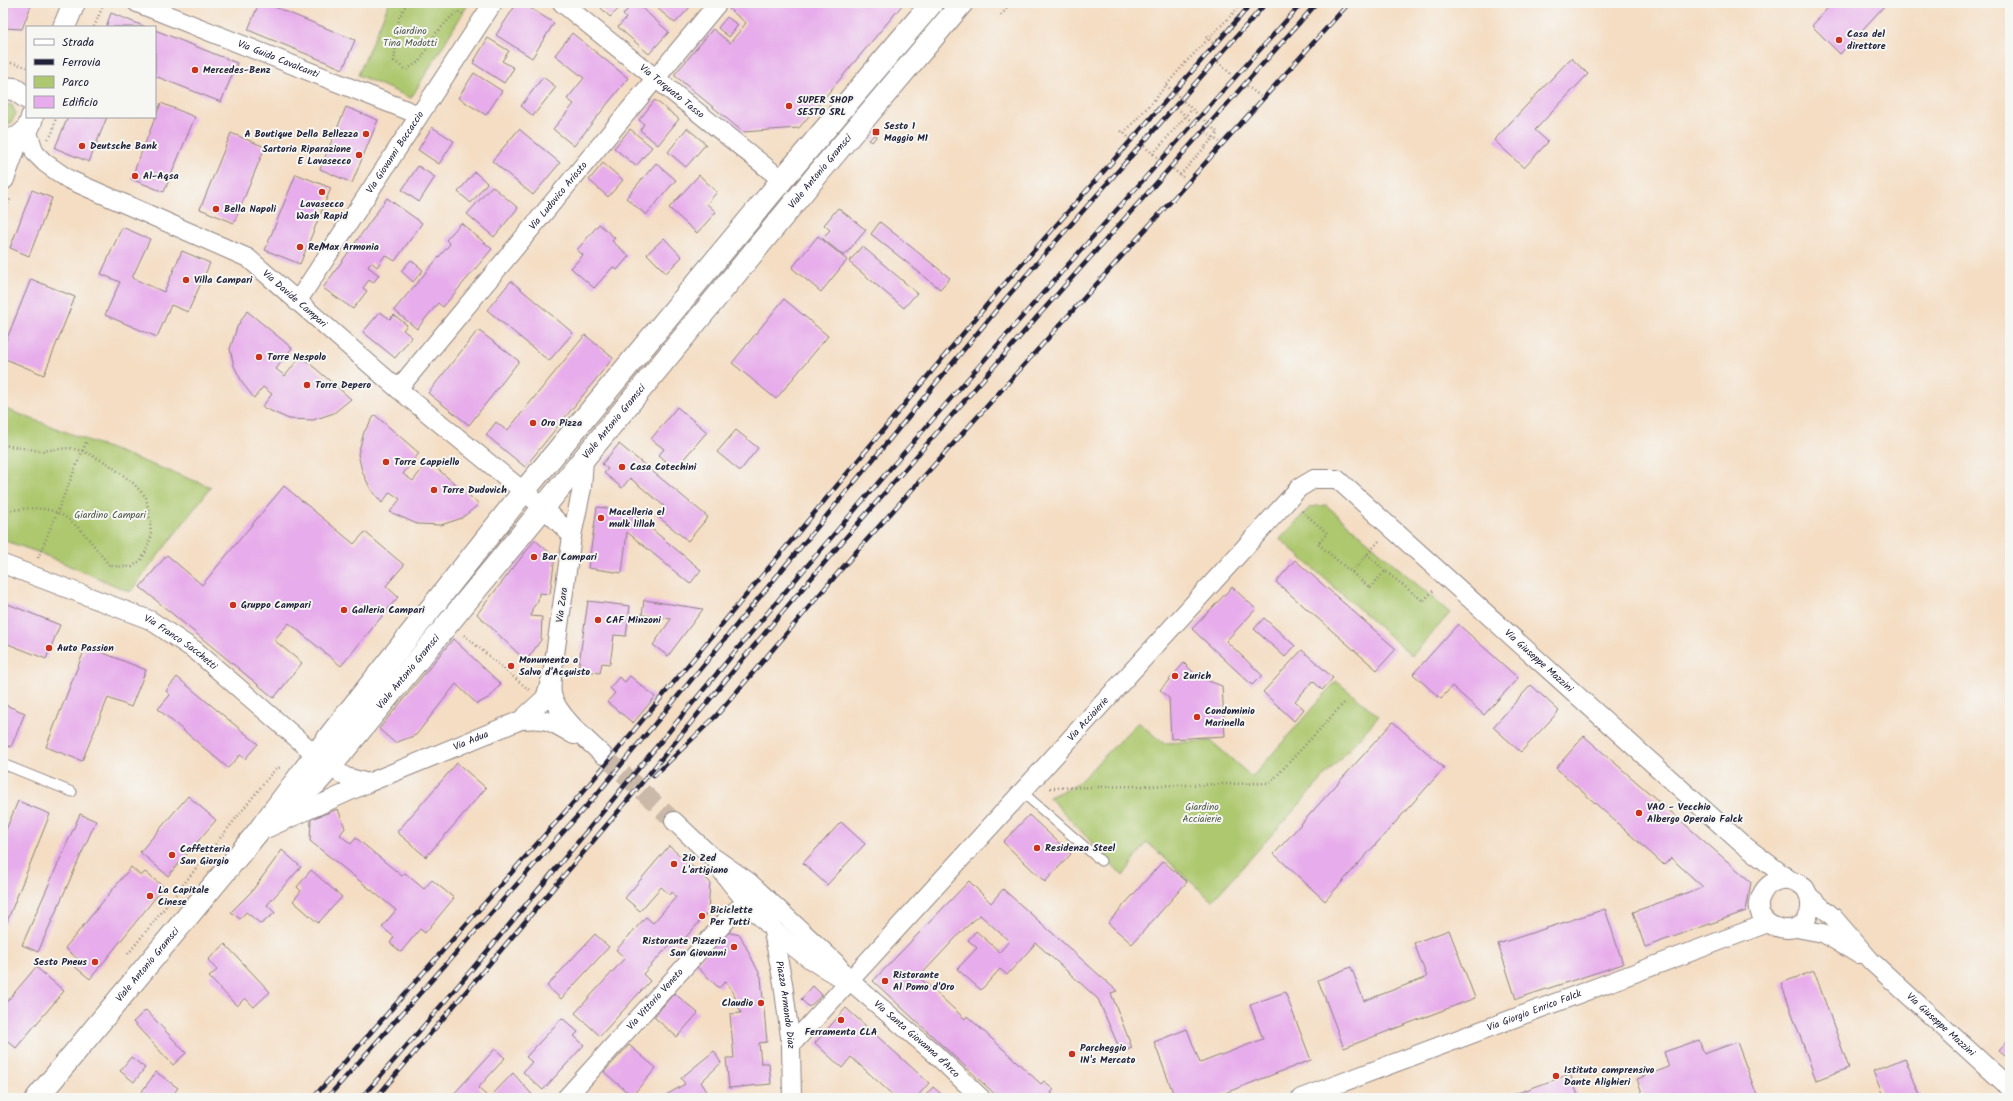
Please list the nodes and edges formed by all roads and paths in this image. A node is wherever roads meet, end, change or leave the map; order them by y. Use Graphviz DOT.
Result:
graph roads {
  1 [pos="74,3"];
  2 [pos="104,3"];
  3 [pos="137,3"];
  4 [pos="407,3"];
  5 [pos="493,3"];
  6 [pos="562,3"];
  7 [pos="718,3"];
  8 [pos="932,3"];
  9 [pos="962,3"];
  10 [pos="1012,3"];
  11 [pos="1243,3"];
  12 [pos="1001,15"];
  13 [pos="480,22"];
  14 [pos="64,26"];
  15 [pos="94,26"];
  16 [pos="1207,38"];
  17 [pos="1213,43"];
  18 [pos="1218,62"];
  19 [pos="3,63"];
  20 [pos="26,67"];
  21 [pos="1232,75"];
  22 [pos="656,80"];
  23 [pos="1166,85"];
  24 [pos="1247,86"];
  25 [pos="1260,96"];
  26 [pos="1177,108"];
  27 [pos="1192,109"];
  28 [pos="420,115"];
  29 [pos="1191,120"];
  30 [pos="20,131"];
  31 [pos="1206,132"];
  32 [pos="1128,137"];
  33 [pos="1218,142"];
  34 [pos="1144,146"];
  35 [pos="1153,154"];
  36 [pos="1158,158"];
  37 [pos="1173,169"];
  38 [pos="1180,175"];
  39 [pos="3,179"];
  40 [pos="1185,179"];
  41 [pos="782,180"];
  42 [pos="297,302"];
  43 [pos="398,389"];
  44 [pos="87,440"];
  45 [pos="3,445"];
  46 [pos="83,451"];
  47 [pos="584,460"];
  48 [pos="1337,479"];
  49 [pos="524,491"];
  50 [pos="1288,499"];
  51 [pos="544,508"];
  52 [pos="3,511"];
  53 [pos="57,512"];
  54 [pos="1391,527"];
  55 [pos="572,536"];
  56 [pos="1367,554"];
  57 [pos="3,564"];
  58 [pos="1385,571"];
  59 [pos="1352,572"];
  60 [pos="32,576"];
  61 [pos="1447,577"];
  62 [pos="450,623"];
  63 [pos="552,675"];
  64 [pos="513,676"];
  65 [pos="1344,703"];
  66 [pos="521,720"];
  67 [pos="588,741"];
  68 [pos="603,755"];
  69 [pos="323,761"];
  70 [pos="3,764"];
  71 [pos="368,782"];
  72 [pos="1047,788"];
  73 [pos="72,792"];
  74 [pos="1022,792"];
  75 [pos="674,822"];
  76 [pos="257,832"];
  77 [pos="1741,843"];
  78 [pos="710,855"];
  79 [pos="1101,861"];
  80 [pos="1790,880"];
  81 [pos="1767,887"];
  82 [pos="1809,896"];
  83 [pos="746,902"];
  84 [pos="1768,923"];
  85 [pos="772,927"];
  86 [pos="1796,928"];
  87 [pos="801,929"];
  88 [pos="1871,961"];
  89 [pos="850,981"];
  90 [pos="792,1044"];
  91 [pos="2010,1088"];
  92 [pos="37,1098"];
  93 [pos="566,1098"];
  94 [pos="792,1098"];
  95 [pos="981,1098"];
  96 [pos="1301,1098"];
  1 -- 14 [label="main road"];
  2 -- 15 [label="path"];
  3 -- 28 [label="street, Via Guido Cavalcanti"];
  4 -- 13 [label="path"];
  5 -- 13 [label="street, Via Giovanni Boccaccio"];
  6 -- 22 [label="street, Via Torquato Tasso"];
  7 -- 22 [label="street, Via Ludovico Ariosto"];
  8 -- 41 [label="main road, Viale Antonio Gramsci"];
  9 -- 47 [label="main road, Viale Antonio Gramsci"];
  10 -- 12 [label="path"];
  11 -- 16 [label="path"];
  13 -- 28 [label="street, Via Giovanni Boccaccio"];
  16 -- 17 [label="path"];
  16 -- 23 [label="path, bridge"];
  18 -- 21 [label="path"];
  19 -- 20 [label="path"];
  22 -- 41 [label="street, Via Torquato Tasso"];
  22 -- 43 [label="street, Via Ludovico Ariosto"];
  23 -- 27 [label="path, bridge"];
  23 -- 32 [label="path, bridge"];
  24 -- 25 [label="path"];
  26 -- 29 [label="path"];
  27 -- 35 [label="path, bridge"];
  27 -- 38 [label="path, bridge"];
  28 -- 42 [label="street, Via Giovanni Boccaccio"];
  30 -- 39 [label="main road"];
  30 -- 42 [label="street, Via Davide Campari"];
  31 -- 33 [label="path"];
  34 -- 35 [label="path"];
  35 -- 36 [label="path"];
  37 -- 38 [label="path"];
  38 -- 40 [label="path"];
  41 -- 49 [label="main road, Viale Antonio Gramsci"];
  42 -- 43 [label="street, Via Davide Campari"];
  43 -- 49 [label="street, Via Davide Campari"];
  44 -- 46 [label="path"];
  45 -- 46 [label="path"];
  46 -- 53 [label="path"];
  46 -- 53 [label="path"];
  47 -- 51 [label="main road, Viale Antonio Gramsci"];
  47 -- 55 [label="street, Via Zara"];
  48 -- 50 [label="street, Via Acciaierie"];
  48 -- 54 [label="street, Via Giuseppe Mazzini"];
  49 -- 51 [label="street, Via Davide Campari"];
  49 -- 69 [label="main road, Viale Antonio Gramsci"];
  50 -- 59 [label="path"];
  50 -- 74 [label="street, Via Acciaierie"];
  51 -- 55 [label="street"];
  51 -- 62 [label="main road, Viale Antonio Gramsci"];
  52 -- 53 [label="path"];
  53 -- 60 [label="path"];
  54 -- 56 [label="path"];
  54 -- 61 [label="street, Via Giuseppe Mazzini"];
  55 -- 63 [label="street, Via Zara"];
  56 -- 58 [label="path"];
  56 -- 59 [label="path"];
  57 -- 60 [label="street, Via Franco Sacchetti"];
  58 -- 59 [label="path"];
  58 -- 61 [label="path"];
  60 -- 69 [label="street, Via Franco Sacchetti"];
  61 -- 77 [label="street, Via Giuseppe Mazzini"];
  62 -- 64 [label="path"];
  62 -- 69 [label="main road, Viale Antonio Gramsci"];
  63 -- 66 [label="street, Via Adua"];
  63 -- 67 [label="street"];
  65 -- 72 [label="path"];
  66 -- 67 [label="street"];
  66 -- 71 [label="street, Via Adua"];
  67 -- 68 [label="street"];
  69 -- 71 [label="street"];
  69 -- 76 [label="main road, Viale Antonio Gramsci"];
  70 -- 73 [label="lane"];
  71 -- 76 [label="street, Via Adua"];
  74 -- 79 [label="lane"];
  74 -- 89 [label="street, Via Acciaierie"];
  75 -- 78 [label="street"];
  76 -- 92 [label="main road, Viale Antonio Gramsci"];
  77 -- 80 [label="street, Via Giuseppe Mazzini"];
  77 -- 81 [label="street, Via Giuseppe Mazzini"];
  78 -- 83 [label="street"];
  78 -- 87 [label="street"];
  80 -- 81 [label="street"];
  80 -- 82 [label="street, Via Giuseppe Mazzini"];
  81 -- 84 [label="street"];
  82 -- 86 [label="street"];
  82 -- 88 [label="street, Via Giuseppe Mazzini"];
  83 -- 85 [label="street, Piazza Armando Diaz"];
  83 -- 87 [label="street"];
  83 -- 93 [label="street, Via Vittorio Veneto"];
  84 -- 86 [label="street, Via Giuseppe Mazzini"];
  84 -- 96 [label="street, Via Giorgio Enrico Falck"];
  85 -- 89 [label="street, Piazza Armando Diaz"];
  85 -- 90 [label="street, Piazza Armando Diaz"];
  86 -- 88 [label="street, Via Giuseppe Mazzini"];
  87 -- 89 [label="street"];
  88 -- 91 [label="street, Via Giuseppe Mazzini"];
  89 -- 90 [label="street, Piazza Armando Diaz"];
  89 -- 95 [label="street, Via Santa Giovanna d'Arco"];
  90 -- 94 [label="street"];
}
